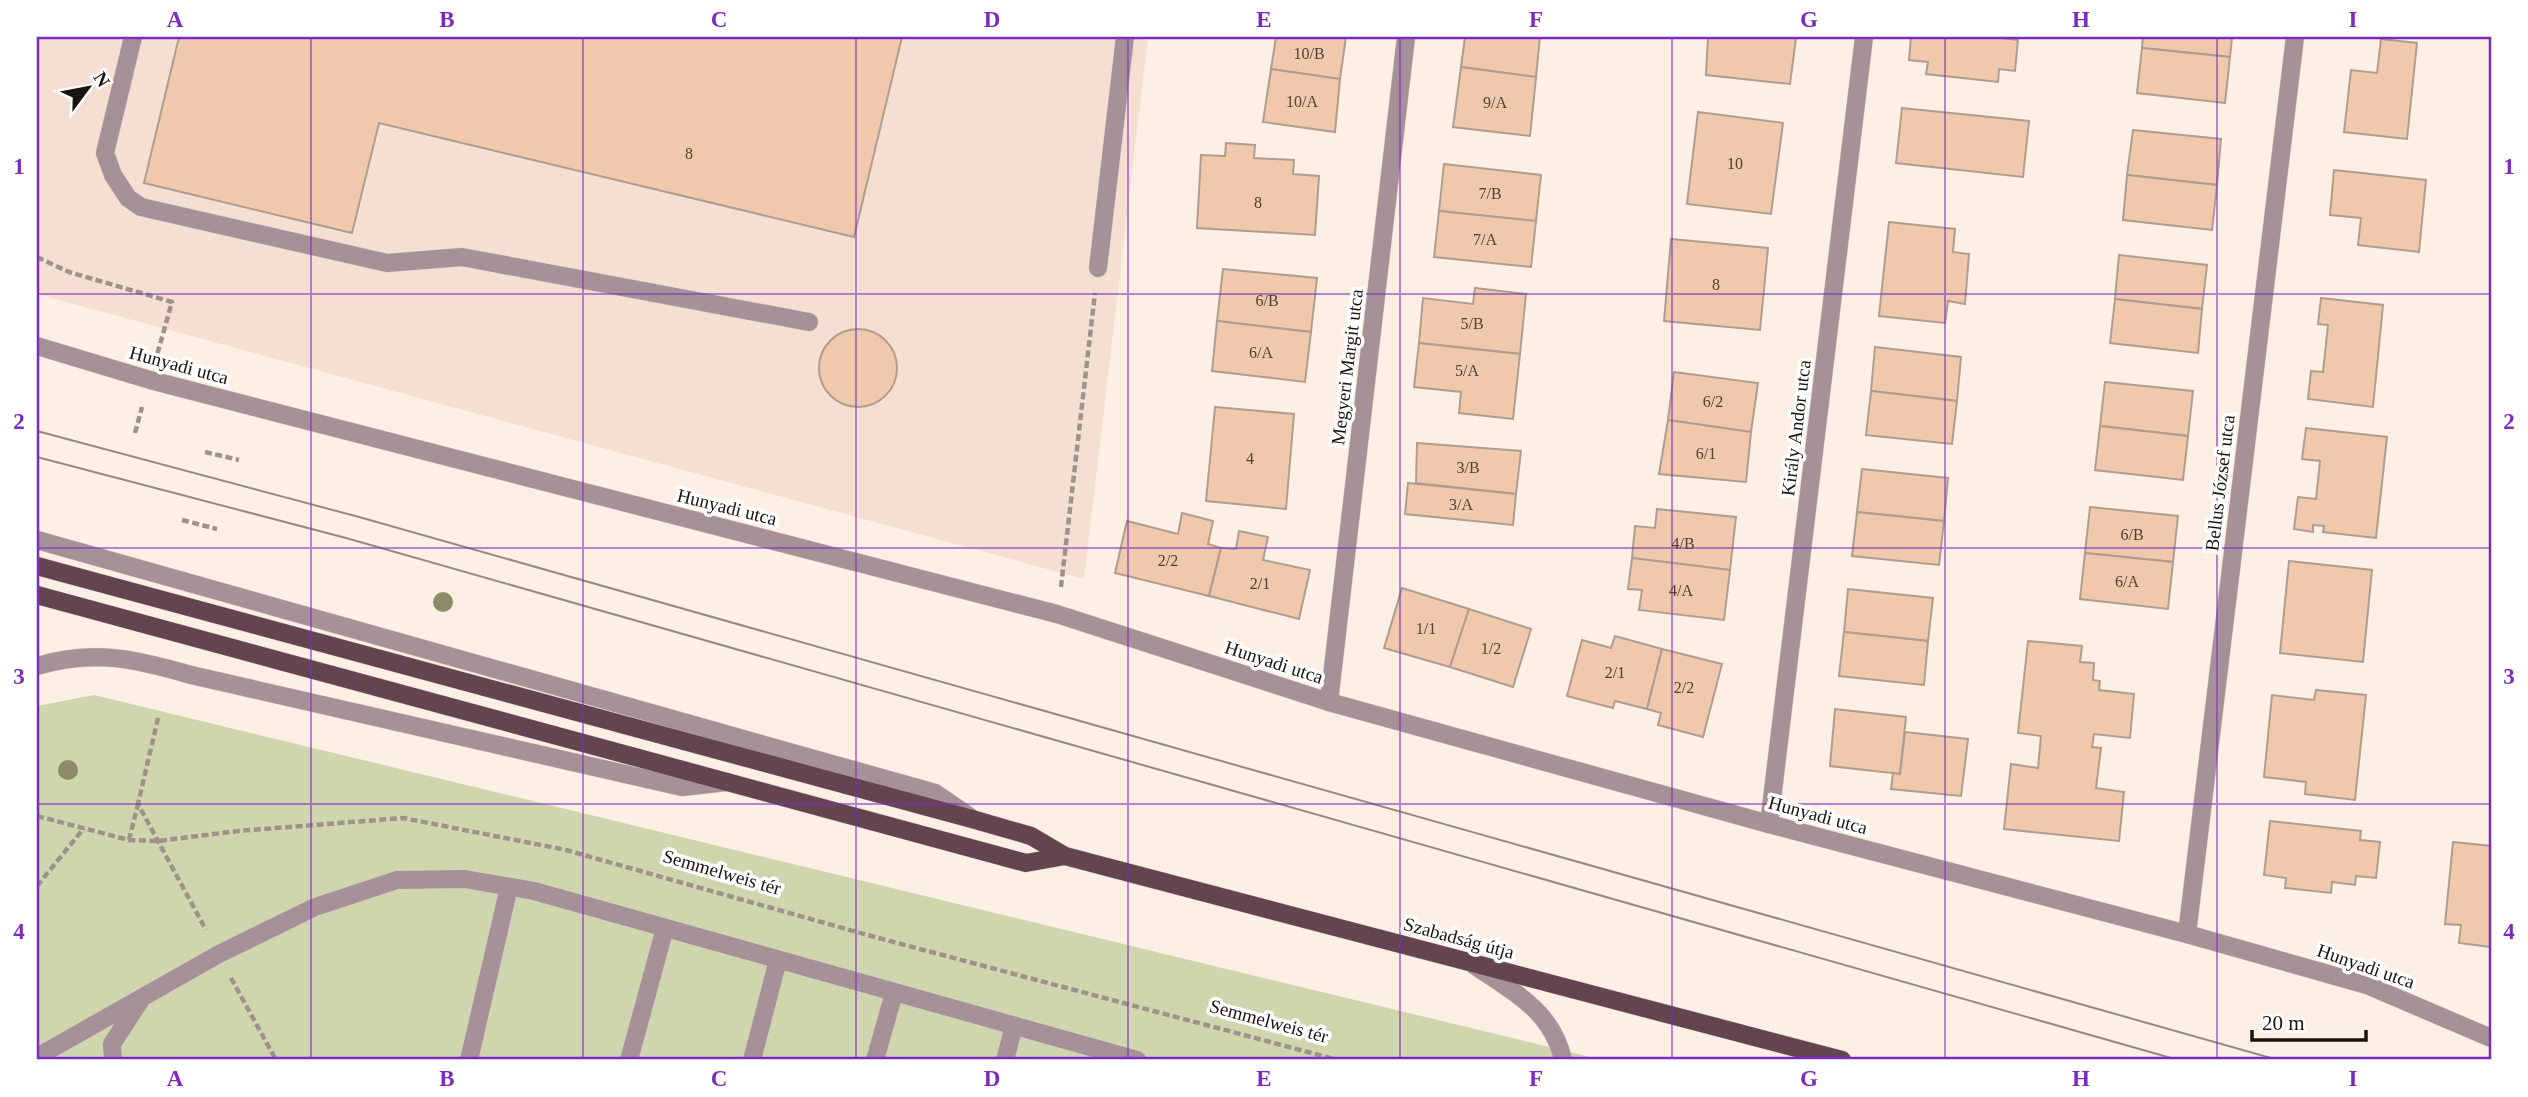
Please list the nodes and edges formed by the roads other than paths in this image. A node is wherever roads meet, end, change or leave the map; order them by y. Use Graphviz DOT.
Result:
graph roads {
  1 [pos="133,37"];
  2 [pos="1125,37"];
  3 [pos="1406,37"];
  4 [pos="1864,37"];
  5 [pos="2295,37"];
  6 [pos="1098,268"];
  7 [pos="809,322"];
  8 [pos="37,346"];
  9 [pos="37,540"];
  10 [pos="37,566"];
  11 [pos="37,595"];
  12 [pos="37,666"];
  13 [pos="1329,702"];
  14 [pos="728,782"];
  15 [pos="972,819"];
  16 [pos="1769,824"];
  17 [pos="1065,856"];
  18 [pos="509,887"];
  19 [pos="665,928"];
  20 [pos="2187,933"];
  21 [pos="778,960"];
  22 [pos="1471,963"];
  23 [pos="894,993"];
  24 [pos="141,998"];
  25 [pos="1014,1026"];
  26 [pos="2491,1038"];
  27 [pos="37,1057"];
  28 [pos="1126,1059"];
  29 [pos="113,1060"];
  30 [pos="469,1060"];
  31 [pos="629,1060"];
  32 [pos="752,1060"];
  33 [pos="875,1060"];
  34 [pos="1005,1060"];
  35 [pos="1563,1060"];
  36 [pos="1842,1060"];
  1 -- 7 [label="street"];
  2 -- 6 [label="street"];
  3 -- 13 [label="street, Megyeri Margit utca"];
  4 -- 16 [label="street, Király Andor utca"];
  5 -- 20 [label="street, Bellus József utca"];
  8 -- 13 [label="street, Hunyadi utca"];
  9 -- 15 [label="street"];
  10 -- 15 [label="main road"];
  11 -- 14 [label="main road"];
  12 -- 14 [label="street"];
  13 -- 16 [label="street, Hunyadi utca"];
  14 -- 17 [label="main road"];
  15 -- 17 [label="main road"];
  16 -- 20 [label="street, Hunyadi utca"];
  17 -- 22 [label="main road, Szabadság útja"];
  18 -- 19 [label="street"];
  18 -- 24 [label="street"];
  18 -- 30 [label="street"];
  19 -- 21 [label="street"];
  19 -- 31 [label="street"];
  20 -- 26 [label="street, Hunyadi utca"];
  21 -- 23 [label="street"];
  21 -- 32 [label="street"];
  22 -- 35 [label="street"];
  22 -- 36 [label="main road, Szabadság útja"];
  23 -- 25 [label="street"];
  23 -- 33 [label="street"];
  24 -- 27 [label="street"];
  24 -- 29 [label="street"];
  25 -- 28 [label="street"];
  25 -- 34 [label="street"];
}
